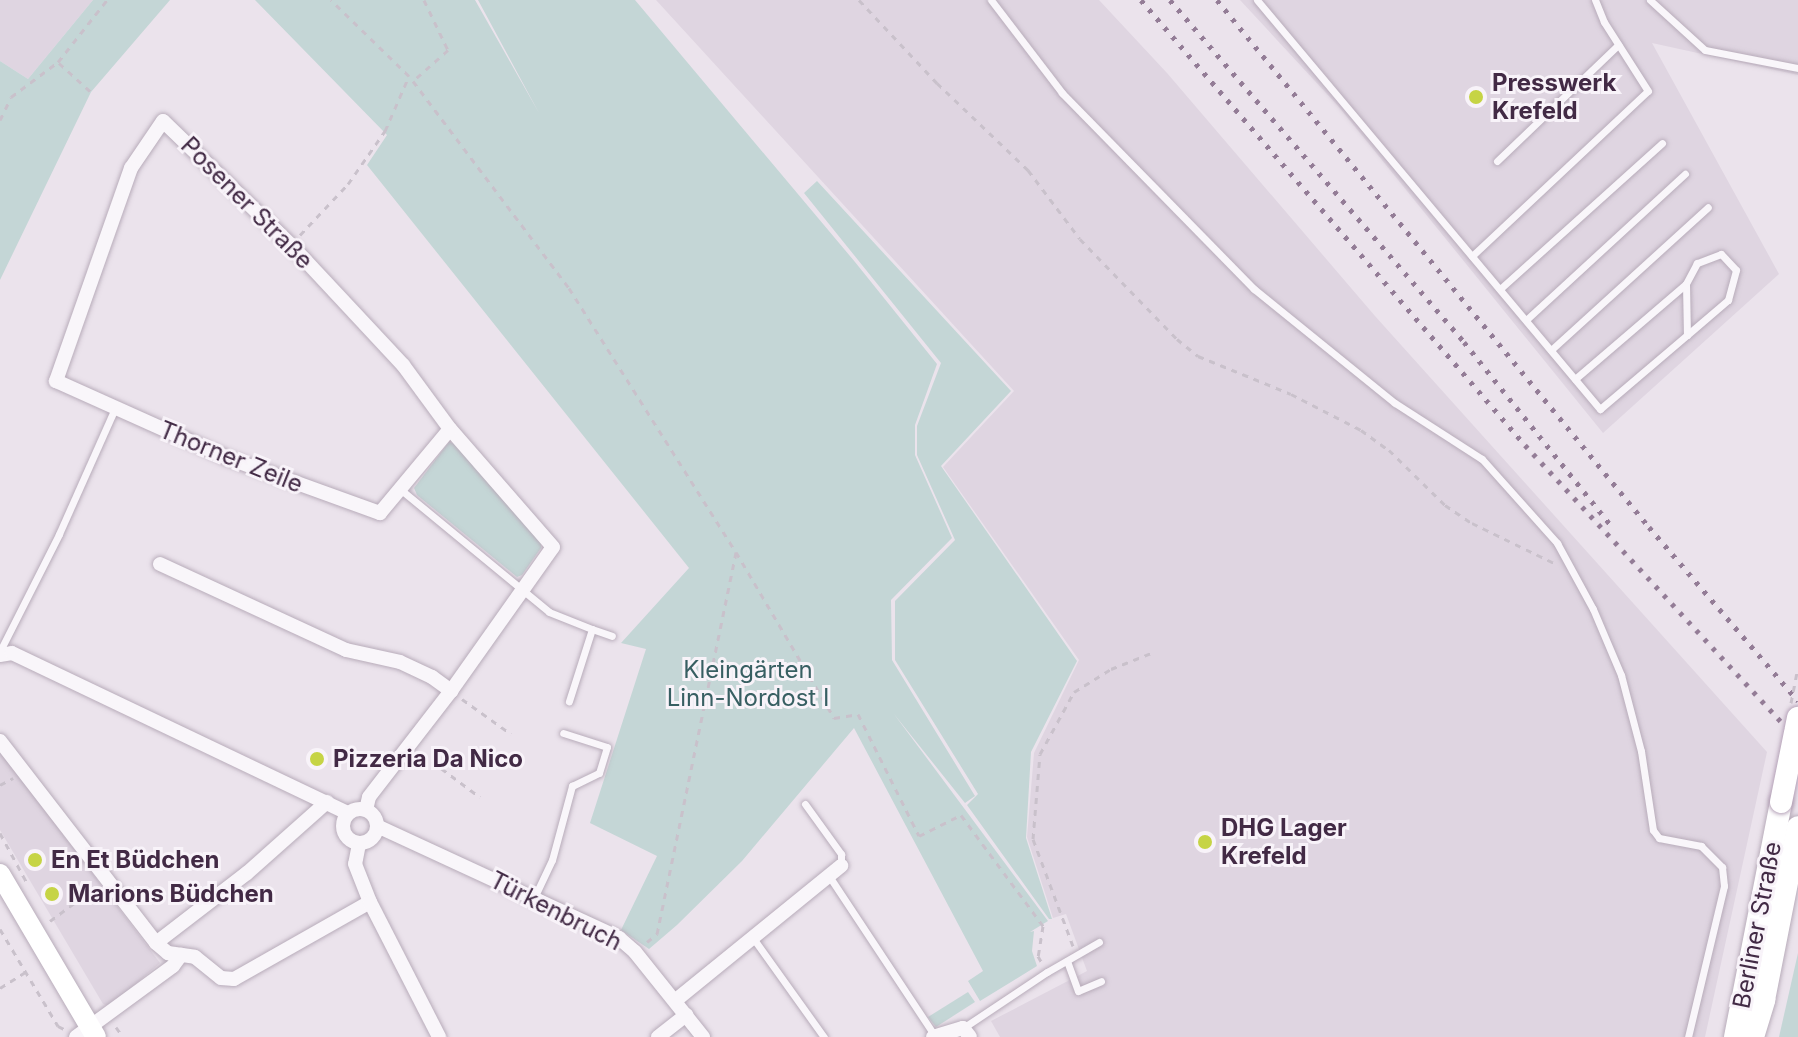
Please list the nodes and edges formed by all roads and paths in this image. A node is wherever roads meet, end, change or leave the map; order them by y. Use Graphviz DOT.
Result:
graph roads {
  1 [pos="107,0"];
  2 [pos="424,0"];
  3 [pos="859,0"];
  4 [pos="991,0"];
  5 [pos="1257,0"];
  6 [pos="1595,0"];
  7 [pos="1650,0"];
  8 [pos="332,1"];
  9 [pos="1618,45"];
  10 [pos="58,62"];
  11 [pos="1798,68"];
  12 [pos="411,79"];
  13 [pos="91,92"];
  14 [pos="0,120"];
  15 [pos="1662,143"];
  16 [pos="1497,161"];
  17 [pos="1685,174"];
  18 [pos="1708,207"];
  19 [pos="291,245"];
  20 [pos="1472,256"];
  21 [pos="1686,284"];
  22 [pos="1500,289"];
  23 [pos="1526,320"];
  24 [pos="1687,335"];
  25 [pos="1551,350"];
  26 [pos="1575,379"];
  27 [pos="56,381"];
  28 [pos="115,408"];
  29 [pos="450,429"];
  30 [pos="400,489"];
  31 [pos="736,552"];
  32 [pos="160,564"];
  33 [pos="1568,564"];
  34 [pos="522,589"];
  35 [pos="592,629"];
  36 [pos="612,636"];
  37 [pos="0,653"];
  38 [pos="1151,653"];
  39 [pos="451,691"];
  40 [pos="569,701"];
  41 [pos="1798,718"];
  42 [pos="563,733"];
  43 [pos="511,734"];
  44 [pos="0,741"];
  45 [pos="410,745"];
  46 [pos="480,797"];
  47 [pos="327,802"];
  48 [pos="805,804"];
  49 [pos="366,810"];
  50 [pos="348,813"];
  51 [pos="377,826"];
  52 [pos="1798,827"];
  53 [pos="0,833"];
  54 [pos="359,844"];
  55 [pos="835,871"];
  56 [pos="0,874"];
  57 [pos="105,880"];
  58 [pos="30,887"];
  59 [pos="534,898"];
  60 [pos="370,902"];
  61 [pos="43,910"];
  62 [pos="50,921"];
  63 [pos="0,929"];
  64 [pos="56,932"];
  65 [pos="753,938"];
  66 [pos="1099,942"];
  67 [pos="156,943"];
  68 [pos="635,952"];
  69 [pos="181,955"];
  70 [pos="1076,955"];
  71 [pos="1067,961"];
  72 [pos="26,972"];
  73 [pos="1047,972"];
  74 [pos="1101,981"];
  75 [pos="0,988"];
  76 [pos="676,1000"];
  77 [pos="686,1015"];
  78 [pos="92,1030"];
  79 [pos="967,1033"];
  80 [pos="934,1036"];
  81 [pos="69,1037"];
  82 [pos="123,1037"];
  83 [pos="439,1037"];
  84 [pos="658,1037"];
  85 [pos="703,1037"];
  86 [pos="824,1037"];
  87 [pos="1688,1037"];
  88 [pos="1735,1037"];
  89 [pos="1753,1037"];
  1 -- 10 [label="path"];
  2 -- 12 [label="path"];
  3 -- 33 [label="path"];
  4 -- 33 [label="lane"];
  5 -- 20 [label="lane"];
  6 -- 9 [label="lane"];
  7 -- 11 [label="lane"];
  8 -- 12 [label="path"];
  9 -- 16 [label="lane"];
  9 -- 20 [label="lane"];
  10 -- 13 [label="path"];
  10 -- 14 [label="path"];
  12 -- 19 [label="path"];
  12 -- 31 [label="path"];
  15 -- 22 [label="lane"];
  17 -- 23 [label="lane"];
  18 -- 25 [label="lane"];
  19 -- 27 [label="street, Posener Straße"];
  19 -- 29 [label="street, Posener Straße"];
  20 -- 22 [label="lane"];
  21 -- 24 [label="lane"];
  21 -- 24 [label="lane"];
  21 -- 26 [label="lane"];
  22 -- 23 [label="lane"];
  23 -- 25 [label="lane"];
  24 -- 26 [label="lane"];
  25 -- 26 [label="lane"];
  27 -- 28 [label="street, Thorner Zeile"];
  28 -- 30 [label="street, Thorner Zeile"];
  28 -- 37 [label="lane"];
  29 -- 30 [label="street"];
  29 -- 34 [label="street, Posener Straße"];
  30 -- 34 [label="lane"];
  31 -- 68 [label="path"];
  31 -- 73 [label="path"];
  32 -- 39 [label="street"];
  33 -- 87 [label="lane"];
  34 -- 35 [label="lane"];
  34 -- 39 [label="street"];
  35 -- 36 [label="lane"];
  35 -- 40 [label="lane"];
  37 -- 47 [label="street"];
  38 -- 70 [label="path"];
  39 -- 43 [label="path"];
  39 -- 45 [label="street"];
  41 -- 88 [label="main road, Berliner Straße, bridge"];
  42 -- 59 [label="lane"];
  44 -- 57 [label="street"];
  45 -- 46 [label="path"];
  45 -- 49 [label="street"];
  47 -- 50 [label="street"];
  47 -- 67 [label="street"];
  48 -- 55 [label="lane"];
  49 -- 50 [label="street"];
  49 -- 51 [label="street"];
  50 -- 54 [label="street"];
  51 -- 54 [label="street"];
  51 -- 59 [label="street, Türkenbruch"];
  52 -- 89 [label="main road, Berliner Straße"];
  53 -- 58 [label="path"];
  54 -- 60 [label="street"];
  55 -- 65 [label="street"];
  55 -- 80 [label="lane"];
  56 -- 78 [label="street"];
  57 -- 62 [label="path"];
  57 -- 67 [label="street"];
  59 -- 68 [label="street, Türkenbruch"];
  60 -- 69 [label="street"];
  60 -- 83 [label="street"];
  61 -- 62 [label="path"];
  62 -- 64 [label="path"];
  63 -- 72 [label="path"];
  65 -- 76 [label="street"];
  65 -- 86 [label="lane"];
  66 -- 70 [label="lane"];
  67 -- 69 [label="street"];
  68 -- 76 [label="street, Türkenbruch"];
  69 -- 78 [label="street"];
  70 -- 71 [label="lane"];
  71 -- 73 [label="lane"];
  71 -- 74 [label="lane"];
  72 -- 75 [label="path"];
  72 -- 81 [label="path"];
  73 -- 79 [label="lane"];
  76 -- 77 [label="street, Türkenbruch"];
  77 -- 84 [label="street"];
  77 -- 85 [label="street, Türkenbruch"];
  78 -- 82 [label="path"];
  79 -- 80 [label="street"];
}
